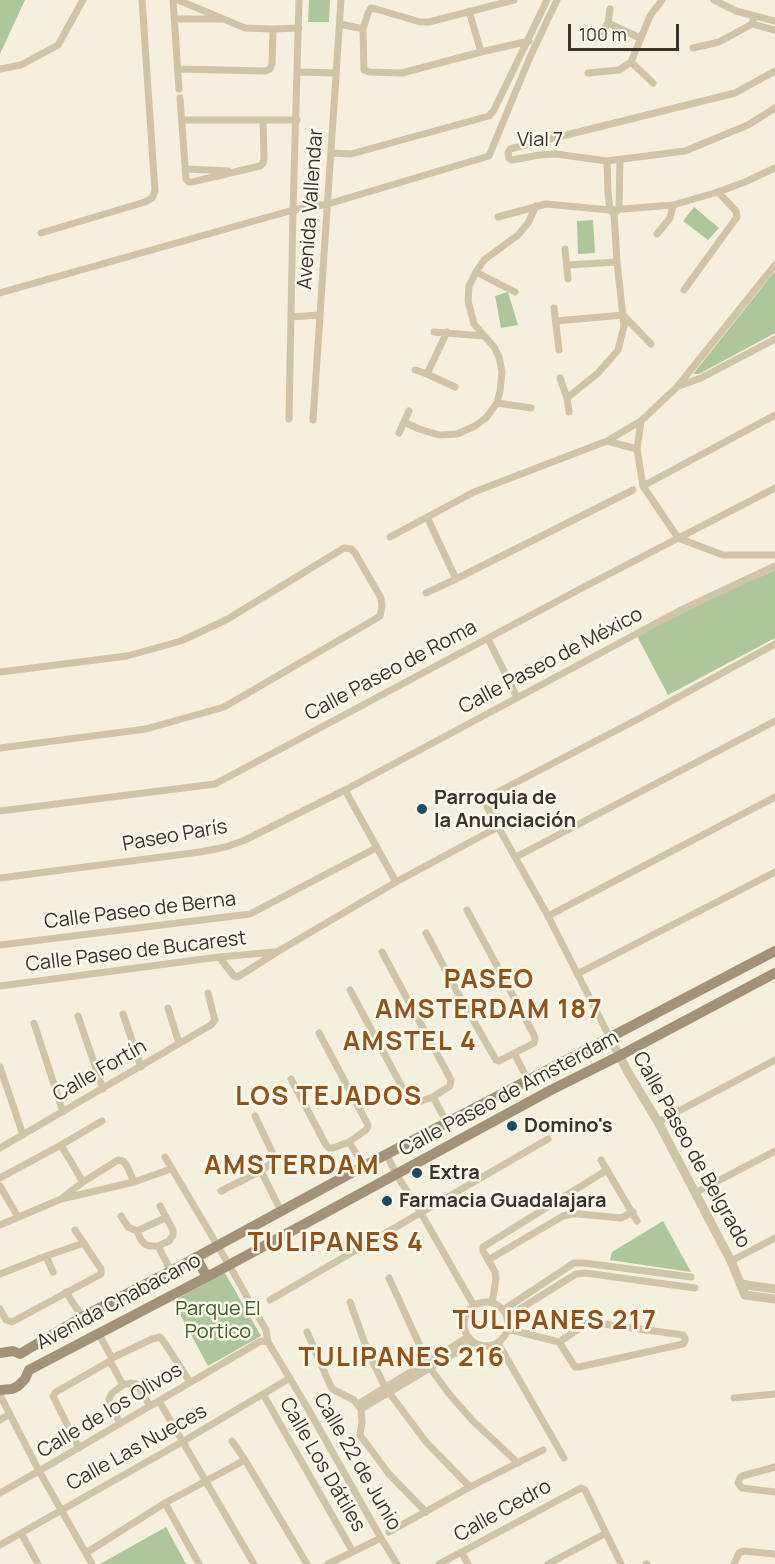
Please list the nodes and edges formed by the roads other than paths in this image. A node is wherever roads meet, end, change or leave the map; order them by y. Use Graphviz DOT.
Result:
graph roads {
  1 [pos="83,0"];
  2 [pos="142,0"];
  3 [pos="173,0"];
  4 [pos="178,0"];
  5 [pos="299,0"];
  6 [pos="341,0"];
  7 [pos="514,0"];
  8 [pos="547,0"];
  9 [pos="557,0"];
  10 [pos="662,0"];
  11 [pos="714,0"];
  12 [pos="610,9"];
  13 [pos="470,11"];
  14 [pos="754,16"];
  15 [pos="175,19"];
  16 [pos="223,19"];
  17 [pos="775,21"];
  18 [pos="608,23"];
  19 [pos="340,24"];
  20 [pos="752,24"];
  21 [pos="299,28"];
  22 [pos="273,29"];
  23 [pos="363,29"];
  24 [pos="775,30"];
  25 [pos="598,38"];
  26 [pos="640,39"];
  27 [pos="529,41"];
  28 [pos="693,48"];
  29 [pos="481,52"];
  30 [pos="631,62"];
  31 [pos="0,69"];
  32 [pos="178,69"];
  33 [pos="775,71"];
  34 [pos="297,72"];
  35 [pos="336,73"];
  36 [pos="588,73"];
  37 [pos="653,83"];
  38 [pos="179,89"];
  39 [pos="180,98"];
  40 [pos="775,108"];
  41 [pos="182,120"];
  42 [pos="262,120"];
  43 [pos="297,120"];
  44 [pos="553,138"];
  45 [pos="331,153"];
  46 [pos="556,154"];
  47 [pos="620,160"];
  48 [pos="607,161"];
  49 [pos="186,169"];
  50 [pos="774,169"];
  51 [pos="238,171"];
  52 [pos="718,192"];
  53 [pos="328,204"];
  54 [pos="673,205"];
  55 [pos="536,206"];
  56 [pos="293,210"];
  57 [pos="615,211"];
  58 [pos="498,217"];
  59 [pos="41,232"];
  60 [pos="657,234"];
  61 [pos="565,249"];
  62 [pos="617,262"];
  63 [pos="567,265"];
  64 [pos="775,265"];
  65 [pos="476,272"];
  66 [pos="568,279"];
  67 [pos="684,290"];
  68 [pos="515,292"];
  69 [pos="0,293"];
  70 [pos="554,308"];
  71 [pos="320,315"];
  72 [pos="623,315"];
  73 [pos="291,317"];
  74 [pos="556,321"];
  75 [pos="434,332"];
  76 [pos="447,332"];
  77 [pos="483,336"];
  78 [pos="775,339"];
  79 [pos="651,344"];
  80 [pos="559,350"];
  81 [pos="415,370"];
  82 [pos="689,371"];
  83 [pos="427,374"];
  84 [pos="560,378"];
  85 [pos="696,380"];
  86 [pos="455,387"];
  87 [pos="677,387"];
  88 [pos="567,398"];
  89 [pos="497,403"];
  90 [pos="531,408"];
  91 [pos="409,411"];
  92 [pos="569,412"];
  93 [pos="775,415"];
  94 [pos="289,419"];
  95 [pos="313,420"];
  96 [pos="641,421"];
  97 [pos="404,422"];
  98 [pos="399,433"];
  99 [pos="607,441"];
  100 [pos="637,449"];
  101 [pos="643,486"];
  102 [pos="775,488"];
  103 [pos="633,490"];
  104 [pos="427,516"];
  105 [pos="390,537"];
  106 [pos="678,538"];
  107 [pos="775,555"];
  108 [pos="775,566"];
  109 [pos="456,579"];
  110 [pos="426,593"];
  111 [pos="488,639"];
  112 [pos="775,644"];
  113 [pos="0,672"];
  114 [pos="518,697"];
  115 [pos="775,721"];
  116 [pos="0,747"];
  117 [pos="345,790"];
  118 [pos="775,797"];
  119 [pos="0,811"];
  120 [pos="498,826"];
  121 [pos="376,848"];
  122 [pos="516,857"];
  123 [pos="775,872"];
  124 [pos="0,878"];
  125 [pos="396,882"];
  126 [pos="467,910"];
  127 [pos="548,916"];
  128 [pos="426,933"];
  129 [pos="0,945"];
  130 [pos="775,951"];
  131 [pos="277,952"];
  132 [pos="382,952"];
  133 [pos="219,957"];
  134 [pos="577,974"];
  135 [pos="775,974"];
  136 [pos="0,986"];
  137 [pos="350,990"];
  138 [pos="208,993"];
  139 [pos="168,1008"];
  140 [pos="123,1014"];
  141 [pos="78,1016"];
  142 [pos="34,1023"];
  143 [pos="319,1033"];
  144 [pos="610,1038"];
  145 [pos="179,1043"];
  146 [pos="514,1053"];
  147 [pos="620,1056"];
  148 [pos="775,1060"];
  149 [pos="0,1067"];
  150 [pos="141,1067"];
  151 [pos="291,1079"];
  152 [pos="528,1080"];
  153 [pos="103,1089"];
  154 [pos="433,1096"];
  155 [pos="63,1112"];
  156 [pos="255,1116"];
  157 [pos="102,1121"];
  158 [pos="658,1122"];
  159 [pos="447,1123"];
  160 [pos="23,1135"];
  161 [pos="548,1139"];
  162 [pos="350,1142"];
  163 [pos="61,1145"];
  164 [pos="0,1148"];
  165 [pos="775,1151"];
  166 [pos="387,1155"];
  167 [pos="165,1157"];
  168 [pos="601,1160"];
  169 [pos="364,1166"];
  170 [pos="171,1169"];
  171 [pos="607,1170"];
  172 [pos="261,1171"];
  173 [pos="396,1174"];
  174 [pos="0,1178"];
  175 [pos="83,1182"];
  176 [pos="134,1182"];
  177 [pos="0,1186"];
  178 [pos="221,1191"];
  179 [pos="695,1193"];
  180 [pos="61,1199"];
  181 [pos="160,1206"];
  182 [pos="281,1211"];
  183 [pos="633,1212"];
  184 [pos="421,1213"];
  185 [pos="121,1216"];
  186 [pos="18,1217"];
  187 [pos="165,1218"];
  188 [pos="637,1221"];
  189 [pos="0,1225"];
  190 [pos="75,1230"];
  191 [pos="137,1231"];
  192 [pos="775,1238"];
  193 [pos="84,1243"];
  194 [pos="154,1246"];
  195 [pos="216,1246"];
  196 [pos="46,1256"];
  197 [pos="196,1257"];
  198 [pos="488,1260"];
  199 [pos="731,1261"];
  200 [pos="229,1265"];
  201 [pos="53,1272"];
  202 [pos="171,1272"];
  203 [pos="0,1274"];
  204 [pos="207,1277"];
  205 [pos="691,1277"];
  206 [pos="389,1278"];
  207 [pos="740,1284"];
  208 [pos="695,1288"];
  209 [pos="775,1289"];
  210 [pos="66,1292"];
  211 [pos="775,1299"];
  212 [pos="270,1300"];
  213 [pos="350,1302"];
  214 [pos="492,1303"];
  215 [pos="474,1306"];
  216 [pos="0,1309"];
  217 [pos="503,1310"];
  218 [pos="82,1317"];
  219 [pos="507,1317"];
  220 [pos="507,1329"];
  221 [pos="307,1332"];
  222 [pos="98,1333"];
  223 [pos="468,1336"];
  224 [pos="268,1342"];
  225 [pos="474,1342"];
  226 [pos="559,1342"];
  227 [pos="498,1343"];
  228 [pos="0,1353"];
  229 [pos="20,1354"];
  230 [pos="111,1359"];
  231 [pos="429,1364"];
  232 [pos="29,1370"];
  233 [pos="290,1378"];
  234 [pos="190,1382"];
  235 [pos="123,1386"];
  236 [pos="0,1390"];
  237 [pos="387,1390"];
  238 [pos="775,1394"];
  239 [pos="0,1395"];
  240 [pos="263,1395"];
  241 [pos="734,1398"];
  242 [pos="159,1401"];
  243 [pos="150,1406"];
  244 [pos="359,1406"];
  245 [pos="10,1414"];
  246 [pos="0,1420"];
  247 [pos="120,1424"];
  248 [pos="232,1441"];
  249 [pos="182,1442"];
  250 [pos="79,1448"];
  251 [pos="543,1450"];
  252 [pos="564,1458"];
  253 [pos="245,1460"];
  254 [pos="518,1462"];
  255 [pos="775,1467"];
  256 [pos="39,1471"];
  257 [pos="206,1480"];
  258 [pos="470,1487"];
  259 [pos="775,1492"];
  260 [pos="0,1493"];
  261 [pos="165,1503"];
  262 [pos="61,1509"];
  263 [pos="426,1512"];
  264 [pos="389,1532"];
  265 [pos="21,1533"];
  266 [pos="606,1533"];
  267 [pos="381,1538"];
  268 [pos="0,1545"];
  269 [pos="353,1552"];
  270 [pos="86,1553"];
  271 [pos="462,1553"];
  272 [pos="775,1554"];
  273 [pos="38,1564"];
  274 [pos="92,1564"];
  275 [pos="200,1564"];
  276 [pos="254,1564"];
  277 [pos="307,1564"];
  278 [pos="328,1564"];
  279 [pos="397,1564"];
  280 [pos="439,1564"];
  281 [pos="468,1564"];
  282 [pos="548,1564"];
  283 [pos="621,1564"];
  284 [pos="734,1564"];
  1 -- 31 [label="street"];
  2 -- 59 [label="street"];
  3 -- 15 [label="street"];
  4 -- 16 [label="street"];
  5 -- 21 [label="street, Avenida Vallendar"];
  6 -- 19 [label="street, Avenida Vallendar"];
  7 -- 13 [label="street"];
  8 -- 27 [label="street"];
  9 -- 53 [label="street"];
  10 -- 26 [label="street"];
  11 -- 14 [label="street"];
  12 -- 18 [label="street"];
  13 -- 23 [label="street"];
  13 -- 29 [label="street"];
  14 -- 17 [label="street"];
  14 -- 20 [label="street"];
  15 -- 16 [label="street"];
  15 -- 32 [label="street"];
  16 -- 22 [label="street"];
  18 -- 25 [label="street"];
  18 -- 26 [label="street"];
  19 -- 23 [label="street"];
  19 -- 35 [label="street, Avenida Vallendar"];
  20 -- 24 [label="street"];
  20 -- 28 [label="street"];
  21 -- 22 [label="street"];
  21 -- 34 [label="street, Avenida Vallendar"];
  22 -- 32 [label="street"];
  23 -- 29 [label="street"];
  26 -- 30 [label="street"];
  27 -- 29 [label="street"];
  27 -- 45 [label="street"];
  30 -- 36 [label="street"];
  30 -- 37 [label="street"];
  32 -- 38 [label="street"];
  33 -- 44 [label="street, Vial 7"];
  34 -- 35 [label="street"];
  34 -- 43 [label="street, Avenida Vallendar"];
  35 -- 45 [label="street, Avenida Vallendar"];
  39 -- 41 [label="street"];
  40 -- 47 [label="street, Vial 7"];
  41 -- 42 [label="street"];
  41 -- 49 [label="street"];
  42 -- 43 [label="street"];
  42 -- 51 [label="street"];
  43 -- 56 [label="street, Avenida Vallendar"];
  44 -- 46 [label="street"];
  44 -- 46 [label="street, Vial 7"];
  45 -- 53 [label="street, Avenida Vallendar"];
  46 -- 48 [label="street, Vial 7"];
  47 -- 48 [label="street, Vial 7"];
  47 -- 57 [label="street"];
  48 -- 57 [label="street"];
  49 -- 51 [label="street"];
  49 -- 51 [label="street"];
  50 -- 52 [label="street"];
  52 -- 54 [label="street"];
  52 -- 67 [label="street"];
  53 -- 56 [label="street"];
  53 -- 71 [label="street, Avenida Vallendar"];
  54 -- 57 [label="street"];
  54 -- 60 [label="street"];
  55 -- 57 [label="street"];
  55 -- 58 [label="street"];
  55 -- 65 [label="street"];
  56 -- 69 [label="street"];
  56 -- 73 [label="street, Avenida Vallendar"];
  57 -- 62 [label="street"];
  61 -- 63 [label="street"];
  62 -- 63 [label="street"];
  62 -- 72 [label="street"];
  63 -- 66 [label="street"];
  64 -- 82 [label="street"];
  65 -- 68 [label="street"];
  65 -- 77 [label="street"];
  70 -- 74 [label="street"];
  71 -- 73 [label="street"];
  71 -- 95 [label="street, Avenida Vallendar"];
  72 -- 74 [label="street"];
  72 -- 79 [label="street"];
  72 -- 88 [label="street"];
  73 -- 94 [label="street, Avenida Vallendar"];
  74 -- 80 [label="street"];
  75 -- 76 [label="street"];
  76 -- 77 [label="street"];
  76 -- 83 [label="street"];
  77 -- 89 [label="street"];
  78 -- 85 [label="street"];
  81 -- 83 [label="street"];
  82 -- 85 [label="street"];
  82 -- 87 [label="street"];
  83 -- 86 [label="street"];
  84 -- 88 [label="street"];
  85 -- 87 [label="street"];
  87 -- 96 [label="street"];
  88 -- 92 [label="street"];
  89 -- 90 [label="street"];
  89 -- 97 [label="street"];
  91 -- 97 [label="street"];
  93 -- 101 [label="street"];
  96 -- 99 [label="street"];
  96 -- 100 [label="street"];
  97 -- 98 [label="street"];
  99 -- 100 [label="street"];
  99 -- 104 [label="street"];
  100 -- 101 [label="street"];
  101 -- 106 [label="street"];
  102 -- 106 [label="street, Calle Paseo de Roma"];
  103 -- 109 [label="street"];
  104 -- 105 [label="street"];
  104 -- 109 [label="street"];
  106 -- 107 [label="street"];
  106 -- 111 [label="street, Calle Paseo de Roma"];
  108 -- 114 [label="street, Calle Paseo de México"];
  109 -- 110 [label="street"];
  111 -- 114 [label="street"];
  111 -- 119 [label="street, Calle Paseo de Roma"];
  112 -- 120 [label="street, Calle Paseo de Belgrado"];
  113 -- 116 [label="street"];
  114 -- 117 [label="street, Calle Paseo de México"];
  115 -- 122 [label="street"];
  117 -- 121 [label="street"];
  117 -- 124 [label="street, Paseo París"];
  118 -- 127 [label="street"];
  120 -- 122 [label="street, Calle Paseo de Belgrado"];
  120 -- 125 [label="street"];
  121 -- 125 [label="street"];
  121 -- 129 [label="street, Calle Paseo de Berna"];
  122 -- 127 [label="street, Calle Paseo de Belgrado"];
  123 -- 134 [label="street"];
  125 -- 131 [label="street"];
  126 -- 146 [label="street"];
  127 -- 134 [label="street, Calle Paseo de Belgrado"];
  128 -- 146 [label="street"];
  130 -- 144 [label="main road, Calle Paseo de Amsterdam"];
  131 -- 133 [label="street, Calle Paseo de Bucarest"];
  131 -- 133 [label="street"];
  132 -- 154 [label="street"];
  133 -- 136 [label="street, Calle Paseo de Bucarest"];
  134 -- 144 [label="street, Calle Paseo de Belgrado"];
  135 -- 147 [label="main road, Calle Paseo de Amsterdam"];
  137 -- 154 [label="street"];
  138 -- 145 [label="street, Calle Fortín"];
  139 -- 145 [label="street"];
  140 -- 150 [label="street"];
  141 -- 153 [label="street"];
  142 -- 155 [label="street"];
  143 -- 162 [label="street"];
  144 -- 147 [label="street, Calle Paseo de Belgrado"];
  144 -- 152 [label="main road, Calle Paseo de Amsterdam"];
  145 -- 150 [label="street, Calle Fortín"];
  146 -- 152 [label="street"];
  147 -- 158 [label="street, Calle Paseo de Belgrado"];
  147 -- 173 [label="main road, Calle Paseo de Amsterdam"];
  148 -- 158 [label="street"];
  149 -- 160 [label="street"];
  150 -- 153 [label="street, Calle Fortín"];
  151 -- 162 [label="street"];
  152 -- 159 [label="main road, Calle Paseo de Amsterdam"];
  153 -- 155 [label="street, Calle Fortín"];
  154 -- 159 [label="street"];
  155 -- 160 [label="street, Calle Fortín"];
  156 -- 172 [label="street"];
  157 -- 163 [label="street"];
  158 -- 179 [label="street, Calle Paseo de Belgrado"];
  159 -- 166 [label="main road, Calle Paseo de Amsterdam"];
  160 -- 164 [label="street, Calle Fortín"];
  161 -- 184 [label="street"];
  162 -- 169 [label="street"];
  163 -- 174 [label="street"];
  163 -- 175 [label="street"];
  165 -- 179 [label="street"];
  166 -- 169 [label="main road, Calle Paseo de Amsterdam"];
  166 -- 173 [label="street"];
  167 -- 170 [label="street, Calle 22 de Junio"];
  168 -- 171 [label="street"];
  169 -- 182 [label="main road, Calle Paseo de Amsterdam"];
  170 -- 176 [label="street"];
  170 -- 195 [label="street, Calle 22 de Junio"];
  171 -- 183 [label="street"];
  171 -- 198 [label="street"];
  172 -- 178 [label="street"];
  172 -- 182 [label="street"];
  173 -- 184 [label="street"];
  173 -- 200 [label="main road, Calle Paseo de Amsterdam"];
  175 -- 176 [label="street"];
  175 -- 180 [label="street"];
  176 -- 180 [label="street"];
  177 -- 186 [label="street"];
  179 -- 199 [label="street, Calle Paseo de Belgrado"];
  180 -- 186 [label="street"];
  181 -- 187 [label="street"];
  182 -- 195 [label="main road, Calle Paseo de Amsterdam"];
  183 -- 188 [label="street"];
  183 -- 198 [label="street"];
  184 -- 212 [label="street"];
  184 -- 215 [label="street"];
  185 -- 191 [label="street"];
  186 -- 189 [label="street"];
  187 -- 191 [label="street"];
  187 -- 194 [label="street"];
  190 -- 193 [label="street"];
  191 -- 194 [label="street"];
  192 -- 199 [label="street"];
  193 -- 196 [label="street"];
  193 -- 210 [label="street"];
  194 -- 202 [label="street"];
  195 -- 197 [label="main road, Avenida Chabacano"];
  195 -- 200 [label="street, Calle 22 de Junio"];
  196 -- 201 [label="street"];
  196 -- 203 [label="street"];
  197 -- 202 [label="main road, Avenida Chabacano"];
  197 -- 204 [label="main road"];
  198 -- 214 [label="street"];
  199 -- 207 [label="street, Calle Paseo de Belgrado"];
  200 -- 204 [label="main road, Avenida Chabacano"];
  200 -- 224 [label="street, Calle 22 de Junio"];
  202 -- 218 [label="main road, Avenida Chabacano"];
  204 -- 222 [label="main road, Avenida Chabacano"];
  205 -- 217 [label="street"];
  206 -- 231 [label="street"];
  207 -- 209 [label="street"];
  207 -- 211 [label="street, Calle Paseo de Belgrado"];
  208 -- 219 [label="street"];
  210 -- 216 [label="street"];
  210 -- 218 [label="street"];
  213 -- 237 [label="street"];
  214 -- 215 [label="street"];
  214 -- 217 [label="street"];
  215 -- 223 [label="street"];
  217 -- 219 [label="street"];
  218 -- 229 [label="main road, Avenida Chabacano"];
  219 -- 220 [label="street"];
  220 -- 226 [label="street"];
  220 -- 227 [label="street"];
  221 -- 244 [label="street"];
  222 -- 230 [label="street"];
  222 -- 232 [label="main road, Avenida Chabacano"];
  223 -- 225 [label="street"];
  223 -- 231 [label="street"];
  224 -- 233 [label="street, Calle 22 de Junio"];
  224 -- 234 [label="street, Calle de los Olivos"];
  225 -- 227 [label="street"];
  225 -- 231 [label="street"];
  226 -- 226 [label="street"];
  227 -- 252 [label="street"];
  228 -- 229 [label="main road, Avenida Chabacano"];
  229 -- 232 [label="main road"];
  230 -- 234 [label="street"];
  230 -- 235 [label="street"];
  230 -- 250 [label="street"];
  231 -- 237 [label="street"];
  231 -- 254 [label="street"];
  232 -- 236 [label="main road, Avenida Chabacano"];
  233 -- 240 [label="street, Calle Las Nueces"];
  233 -- 267 [label="street, Calle 22 de Junio"];
  234 -- 242 [label="street, Calle de los Olivos"];
  235 -- 243 [label="street"];
  235 -- 247 [label="street"];
  237 -- 244 [label="street"];
  237 -- 258 [label="street"];
  238 -- 241 [label="street"];
  239 -- 245 [label="street"];
  240 -- 249 [label="street, Calle Las Nueces"];
  240 -- 269 [label="street, Calle Los Dátiles"];
  242 -- 243 [label="street, Calle de los Olivos"];
  242 -- 249 [label="street"];
  243 -- 247 [label="street, Calle de los Olivos"];
  244 -- 263 [label="street"];
  245 -- 246 [label="street"];
  245 -- 256 [label="street"];
  247 -- 250 [label="street, Calle de los Olivos"];
  248 -- 253 [label="street"];
  249 -- 257 [label="street"];
  249 -- 262 [label="street, Calle Las Nueces"];
  250 -- 256 [label="street, Calle de los Olivos"];
  251 -- 254 [label="street"];
  253 -- 257 [label="street"];
  253 -- 277 [label="street"];
  254 -- 258 [label="street"];
  255 -- 259 [label="street"];
  256 -- 260 [label="street, Calle de los Olivos"];
  256 -- 262 [label="street"];
  257 -- 261 [label="street"];
  257 -- 276 [label="street"];
  258 -- 263 [label="street"];
  261 -- 270 [label="street"];
  261 -- 275 [label="street"];
  262 -- 265 [label="street, Calle Las Nueces"];
  262 -- 270 [label="street"];
  263 -- 264 [label="street"];
  265 -- 268 [label="street, Calle Las Nueces"];
  265 -- 273 [label="street"];
  266 -- 271 [label="street, Calle Cedro"];
  266 -- 282 [label="street"];
  266 -- 283 [label="street"];
  267 -- 269 [label="street"];
  267 -- 279 [label="street, Calle 22 de Junio"];
  269 -- 278 [label="street"];
  270 -- 274 [label="street"];
  271 -- 280 [label="street, Calle Cedro"];
  271 -- 281 [label="street"];
  272 -- 284 [label="street"];
}
